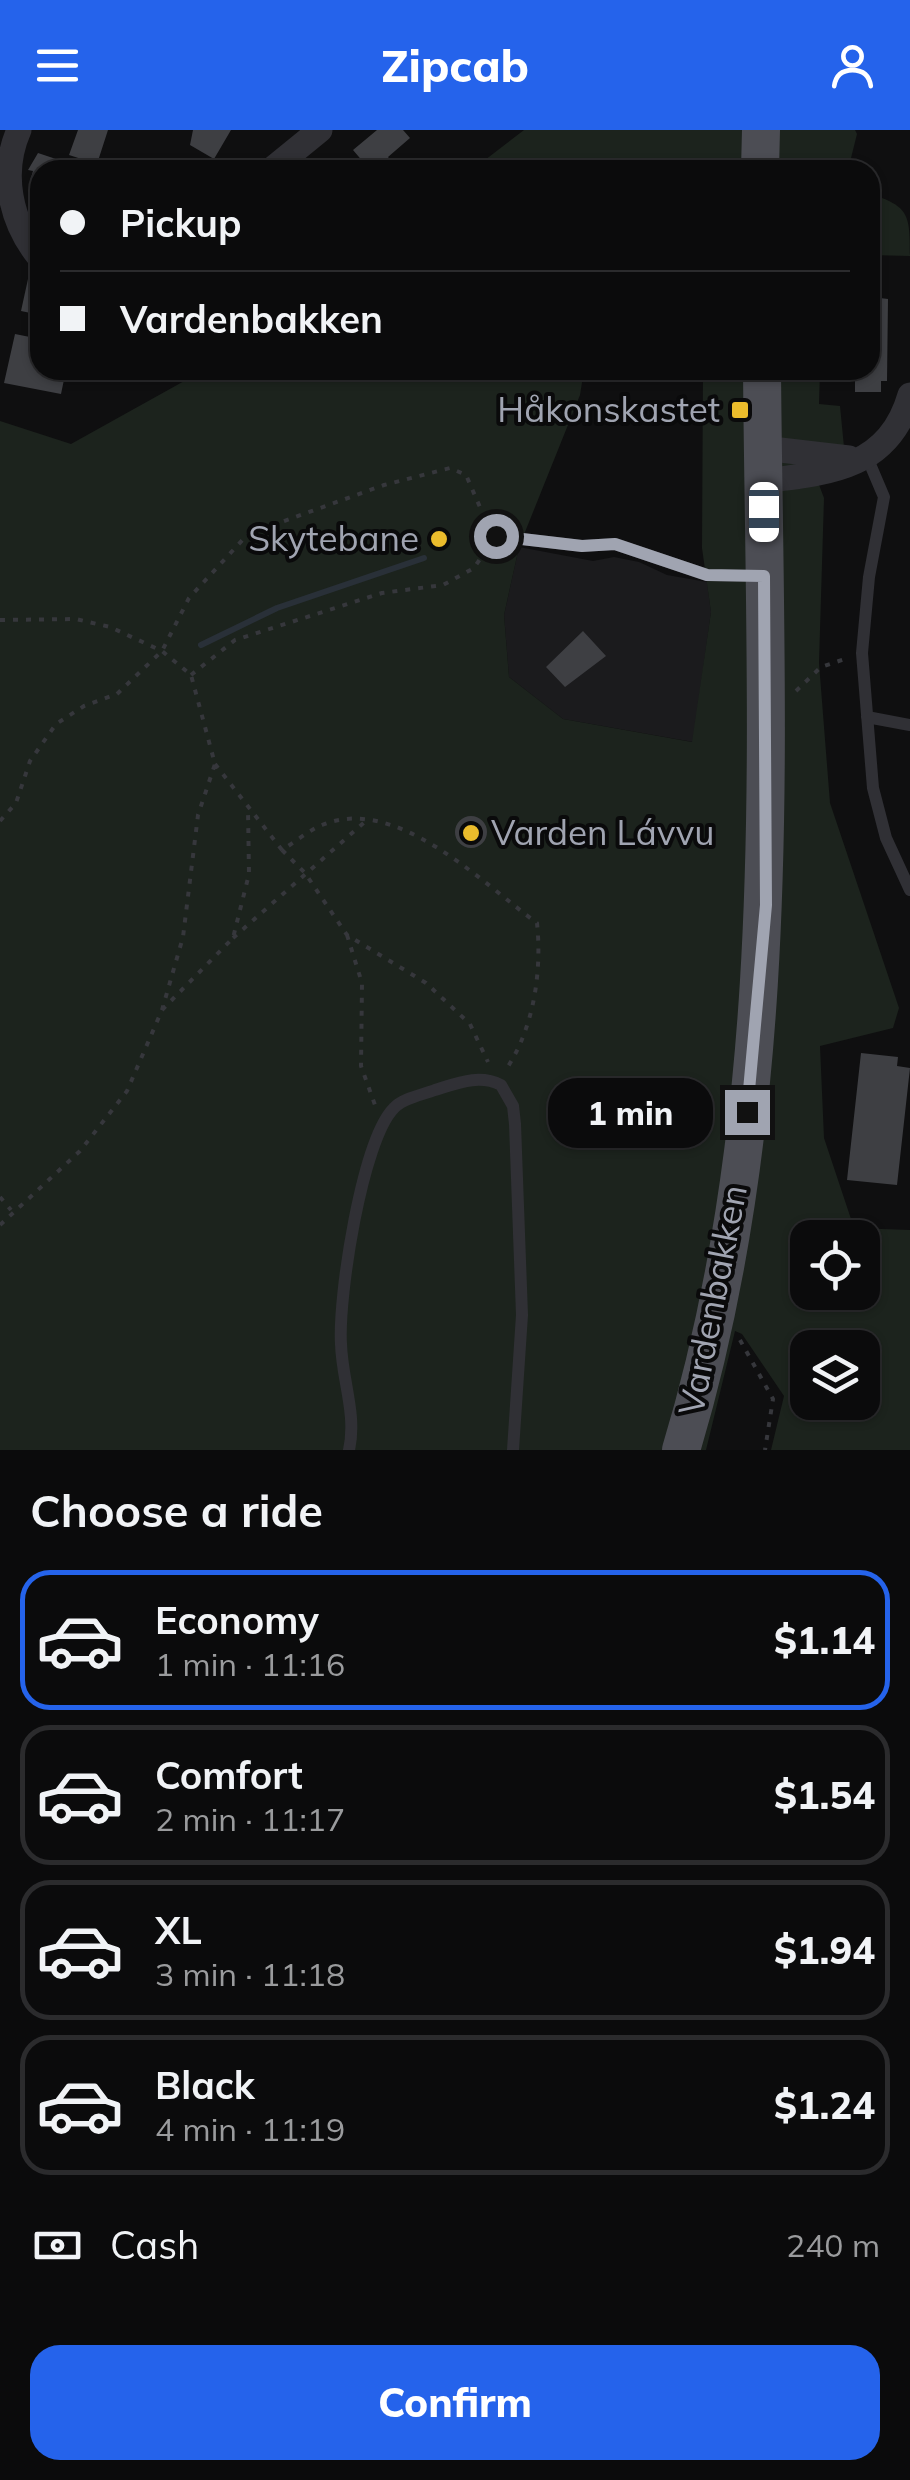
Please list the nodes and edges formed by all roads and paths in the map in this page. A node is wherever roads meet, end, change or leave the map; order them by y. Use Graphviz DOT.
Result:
graph roads {
  1 [pos="19,130"];
  2 [pos="320,130"];
  3 [pos="761,130"];
  4 [pos="283,160"];
  5 [pos="760,160"];
  6 [pos="30,244"];
  7 [pos="762,380"];
  8 [pos="910,395"];
  9 [pos="863,458"];
  10 [pos="763,464"];
  11 [pos="496,536"];
  12 [pos="764,576"];
  13 [pos="0,620"];
  14 [pos="162,651"];
  15 [pos="862,653"];
  16 [pos="191,675"];
  17 [pos="792,694"];
  18 [pos="867,717"];
  19 [pos="910,725"];
  20 [pos="215,764"];
  21 [pos="247,805"];
  22 [pos="369,819"];
  23 [pos="0,821"];
  24 [pos="282,850"];
  25 [pos="306,873"];
  26 [pos="910,890"];
  27 [pos="348,935"];
  28 [pos="232,938"];
  29 [pos="162,1010"];
  30 [pos="498,1082"];
  31 [pos="381,1129"];
  32 [pos="0,1197"];
  33 [pos="12,1210"];
  34 [pos="0,1225"];
  35 [pos="737,1336"];
  36 [pos="349,1450"];
  37 [pos="512,1450"];
  38 [pos="681,1450"];
  39 [pos="765,1450"];
  1 -- 6 [label="street"];
  2 -- 4 [label="street"];
  3 -- 5 [label="main road"];
  7 -- 10 [label="main road, Vardenbakken"];
  8 -- 9 [label="street"];
  9 -- 10 [label="street"];
  9 -- 15 [label="lane"];
  10 -- 12 [label="main road, Vardenbakken"];
  11 -- 12 [label="lane"];
  11 -- 14 [label="path"];
  11 -- 16 [label="path"];
  12 -- 38 [label="main road, Vardenbakken"];
  13 -- 14 [label="path"];
  14 -- 16 [label="path"];
  14 -- 23 [label="path"];
  15 -- 17 [label="path"];
  15 -- 18 [label="lane"];
  16 -- 20 [label="path"];
  18 -- 19 [label="lane"];
  18 -- 26 [label="lane"];
  20 -- 21 [label="path"];
  20 -- 29 [label="path"];
  21 -- 24 [label="path"];
  21 -- 28 [label="path"];
  22 -- 24 [label="path"];
  22 -- 25 [label="path"];
  22 -- 30 [label="path"];
  24 -- 25 [label="path"];
  25 -- 27 [label="path"];
  25 -- 28 [label="path"];
  27 -- 30 [label="path"];
  27 -- 31 [label="path"];
  28 -- 29 [label="path"];
  29 -- 33 [label="path"];
  30 -- 31 [label="lane"];
  30 -- 37 [label="lane"];
  31 -- 36 [label="lane"];
  32 -- 33 [label="path"];
  33 -- 34 [label="path"];
  35 -- 39 [label="path"];
}
